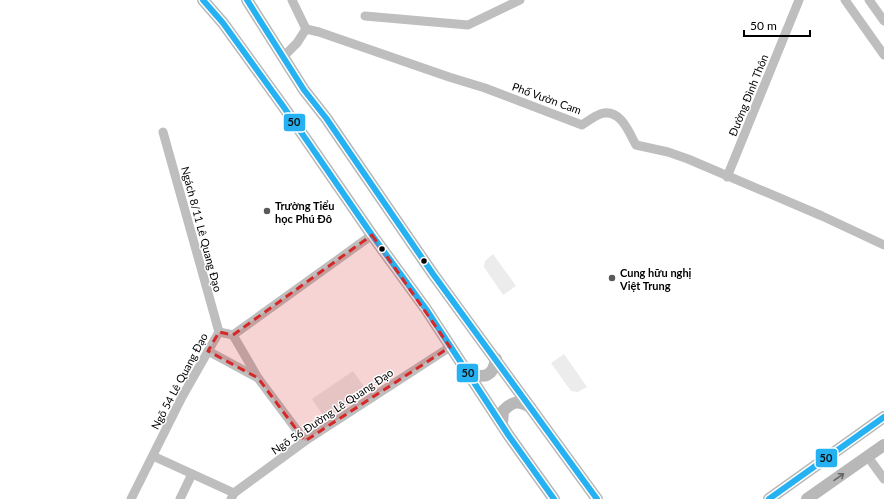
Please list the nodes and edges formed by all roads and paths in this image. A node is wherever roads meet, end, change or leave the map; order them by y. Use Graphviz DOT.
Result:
graph roads {
  1 [pos="203,0"];
  2 [pos="247,0"];
  3 [pos="292,0"];
  4 [pos="800,0"];
  5 [pos="845,0"];
  6 [pos="868,0"];
  7 [pos="884,21"];
  8 [pos="306,29"];
  9 [pos="884,55"];
  10 [pos="283,57"];
  11 [pos="163,132"];
  12 [pos="727,176"];
  13 [pos="372,235"];
  14 [pos="884,245"];
  15 [pos="219,332"];
  16 [pos="233,335"];
  17 [pos="450,346"];
  18 [pos="208,351"];
  19 [pos="496,359"];
  20 [pos="469,374"];
  21 [pos="258,378"];
  22 [pos="530,407"];
  23 [pos="884,417"];
  24 [pos="502,424"];
  25 [pos="305,441"];
  26 [pos="884,445"];
  27 [pos="154,456"];
  28 [pos="868,456"];
  29 [pos="192,474"];
  30 [pos="884,479"];
  31 [pos="233,496"];
  32 [pos="131,499"];
  33 [pos="180,499"];
  34 [pos="554,499"];
  35 [pos="597,499"];
  36 [pos="769,499"];
  37 [pos="807,499"];
  1 -- 13 [label="main road"];
  2 -- 10 [label="main road"];
  3 -- 8 [label="street"];
  4 -- 12 [label="street, Đường Đình Thôn"];
  5 -- 9 [label="street"];
  6 -- 7 [label="street"];
  8 -- 10 [label="street"];
  8 -- 12 [label="street, Phố Vườn Cam"];
  10 -- 19 [label="main road"];
  11 -- 15 [label="street, Ngách 8/11 Lê Quang Đạo"];
  12 -- 14 [label="street, Phố Vườn Cam"];
  13 -- 16 [label="street"];
  13 -- 17 [label="main road"];
  15 -- 16 [label="street, Ngõ 54 Lê Quang Đạo"];
  15 -- 18 [label="street, Ngõ 54 Lê Quang Đạo"];
  16 -- 21 [label="street"];
  17 -- 20 [label="main road"];
  17 -- 25 [label="street, Ngõ 56 Đường Lê Quang Đạo"];
  18 -- 21 [label="street"];
  18 -- 27 [label="street, Ngõ 54 Lê Quang Đạo"];
  19 -- 20 [label="main road"];
  19 -- 22 [label="main road"];
  20 -- 24 [label="main road"];
  21 -- 25 [label="street"];
  22 -- 24 [label="main road"];
  22 -- 35 [label="main road"];
  23 -- 36 [label="main road"];
  24 -- 34 [label="main road"];
  25 -- 31 [label="street, Ngõ 56 Đường Lê Quang Đạo"];
  26 -- 28 [label="main road"];
  27 -- 29 [label="street"];
  27 -- 32 [label="street, Ngõ 54 Lê Quang Đạo"];
  28 -- 30 [label="street"];
  37 -- 28 [label="main road, one-way"];
  29 -- 31 [label="street"];
  29 -- 33 [label="street"];
}
